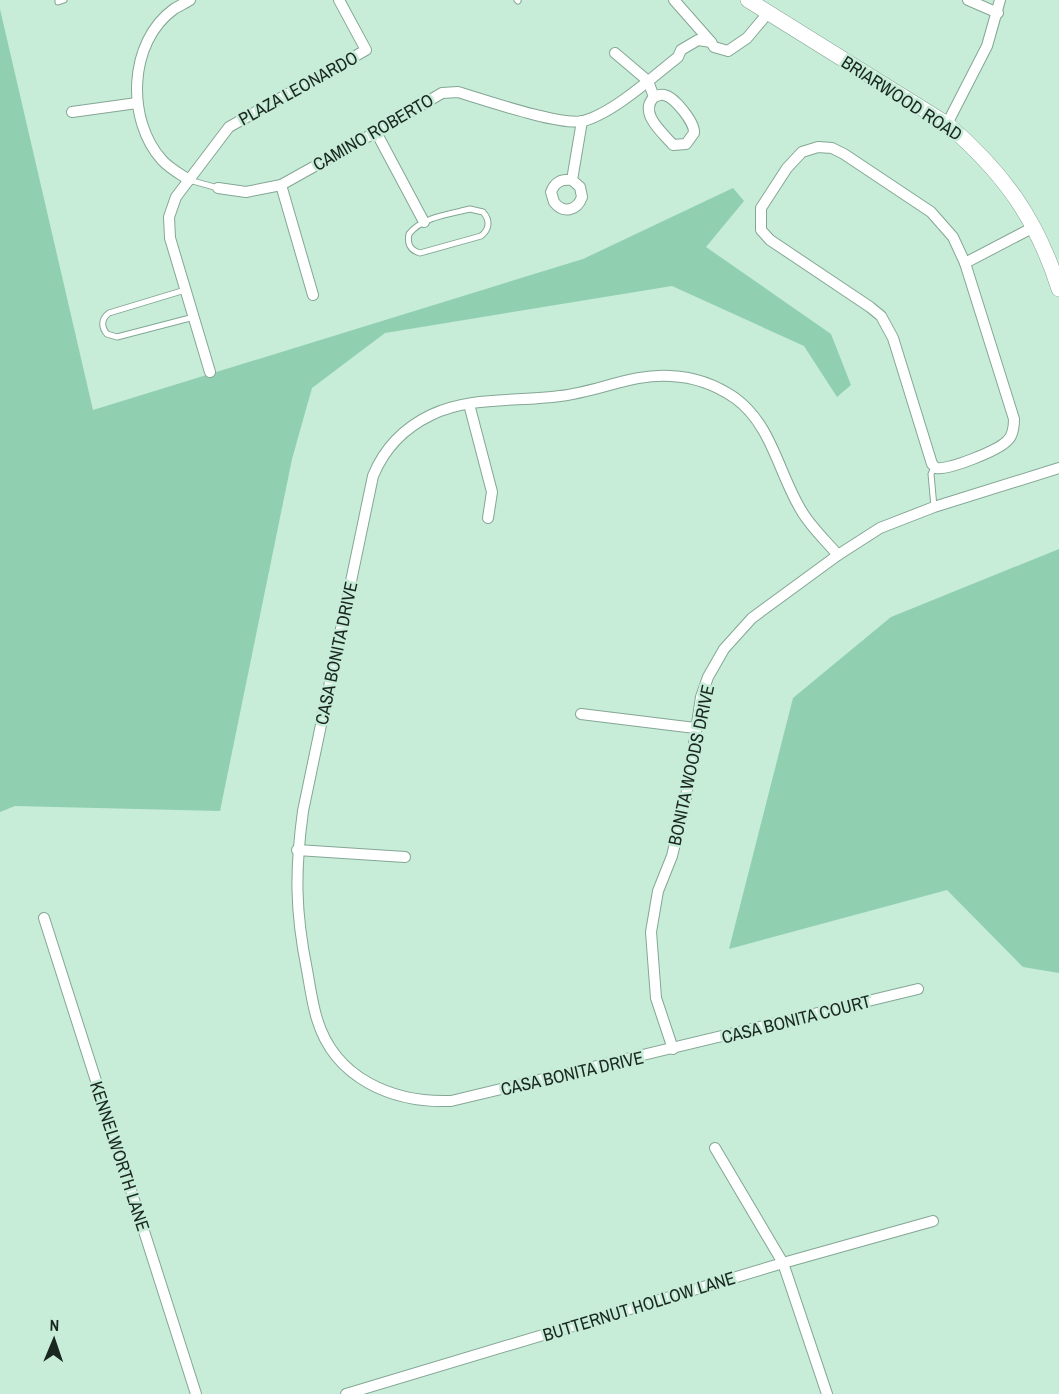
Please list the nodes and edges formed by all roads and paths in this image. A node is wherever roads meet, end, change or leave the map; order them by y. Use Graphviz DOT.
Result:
graph roads {
  1 [pos="58,0"];
  2 [pos="64,0"];
  3 [pos="190,0"];
  4 [pos="339,0"];
  5 [pos="674,0"];
  6 [pos="748,0"];
  7 [pos="777,0"];
  8 [pos="968,0"];
  9 [pos="1000,0"];
  10 [pos="998,13"];
  11 [pos="768,14"];
  12 [pos="711,42"];
  13 [pos="615,53"];
  14 [pos="648,81"];
  15 [pos="654,97"];
  16 [pos="137,103"];
  17 [pos="72,112"];
  18 [pos="582,121"];
  19 [pos="947,124"];
  20 [pos="376,132"];
  21 [pos="189,180"];
  22 [pos="572,180"];
  23 [pos="281,185"];
  24 [pos="218,188"];
  25 [pos="424,222"];
  26 [pos="1034,227"];
  27 [pos="965,263"];
  28 [pos="1059,289"];
  29 [pos="185,290"];
  30 [pos="313,294"];
  31 [pos="194,317"];
  32 [pos="210,372"];
  33 [pos="469,404"];
  34 [pos="935,466"];
  35 [pos="1059,468"];
  36 [pos="934,507"];
  37 [pos="488,518"];
  38 [pos="838,555"];
  39 [pos="581,714"];
  40 [pos="695,728"];
  41 [pos="297,850"];
  42 [pos="405,857"];
  43 [pos="44,918"];
  44 [pos="918,989"];
  45 [pos="673,1049"];
  46 [pos="715,1148"];
  47 [pos="933,1221"];
  48 [pos="783,1263"];
  49 [pos="196,1394"];
  50 [pos="346,1394"];
  51 [pos="828,1394"];
  1 -- 2 [label="lane"];
  3 -- 16 [label="street"];
  4 -- 21 [label="street, PLAZA LEONARDO"];
  5 -- 12 [label="street"];
  6 -- 11 [label="main road, BRIARWOOD ROAD"];
  7 -- 11 [label="main road"];
  8 -- 10 [label="street"];
  9 -- 10 [label="street"];
  10 -- 19 [label="street"];
  11 -- 12 [label="street, CAMINO ROBERTO"];
  11 -- 19 [label="main road, BRIARWOOD ROAD"];
  12 -- 14 [label="street, CAMINO ROBERTO"];
  13 -- 14 [label="street"];
  14 -- 15 [label="street"];
  14 -- 18 [label="street, CAMINO ROBERTO"];
  15 -- 15 [label="street"];
  16 -- 17 [label="street"];
  16 -- 21 [label="street"];
  18 -- 20 [label="street, CAMINO ROBERTO"];
  18 -- 22 [label="street"];
  19 -- 26 [label="main road, BRIARWOOD ROAD"];
  20 -- 23 [label="street, CAMINO ROBERTO"];
  20 -- 25 [label="street"];
  21 -- 24 [label="lane, CAMINO ROBERTO"];
  21 -- 29 [label="street, PLAZA LEONARDO"];
  23 -- 24 [label="street, CAMINO ROBERTO"];
  23 -- 30 [label="street"];
  25 -- 25 [label="lane"];
  26 -- 27 [label="street"];
  26 -- 28 [label="main road, BRIARWOOD ROAD"];
  27 -- 34 [label="street"];
  27 -- 34 [label="street"];
  29 -- 31 [label="street, PLAZA LEONARDO"];
  29 -- 31 [label="lane"];
  31 -- 32 [label="street, PLAZA LEONARDO"];
  33 -- 37 [label="street"];
  33 -- 38 [label="street, CASA BONITA DRIVE"];
  33 -- 41 [label="street, CASA BONITA DRIVE"];
  34 -- 36 [label="lane"];
  35 -- 36 [label="street, BONITA WOODS DRIVE"];
  36 -- 38 [label="street, BONITA WOODS DRIVE"];
  38 -- 40 [label="street, BONITA WOODS DRIVE"];
  39 -- 40 [label="street"];
  40 -- 45 [label="street, BONITA WOODS DRIVE"];
  41 -- 42 [label="street"];
  41 -- 45 [label="street, CASA BONITA DRIVE"];
  43 -- 49 [label="street, KENNELWORTH LANE"];
  44 -- 45 [label="street, CASA BONITA COURT"];
  46 -- 48 [label="street"];
  47 -- 48 [label="street, BUTTERNUT HOLLOW LANE"];
  48 -- 50 [label="street, BUTTERNUT HOLLOW LANE"];
  48 -- 51 [label="street"];
}
